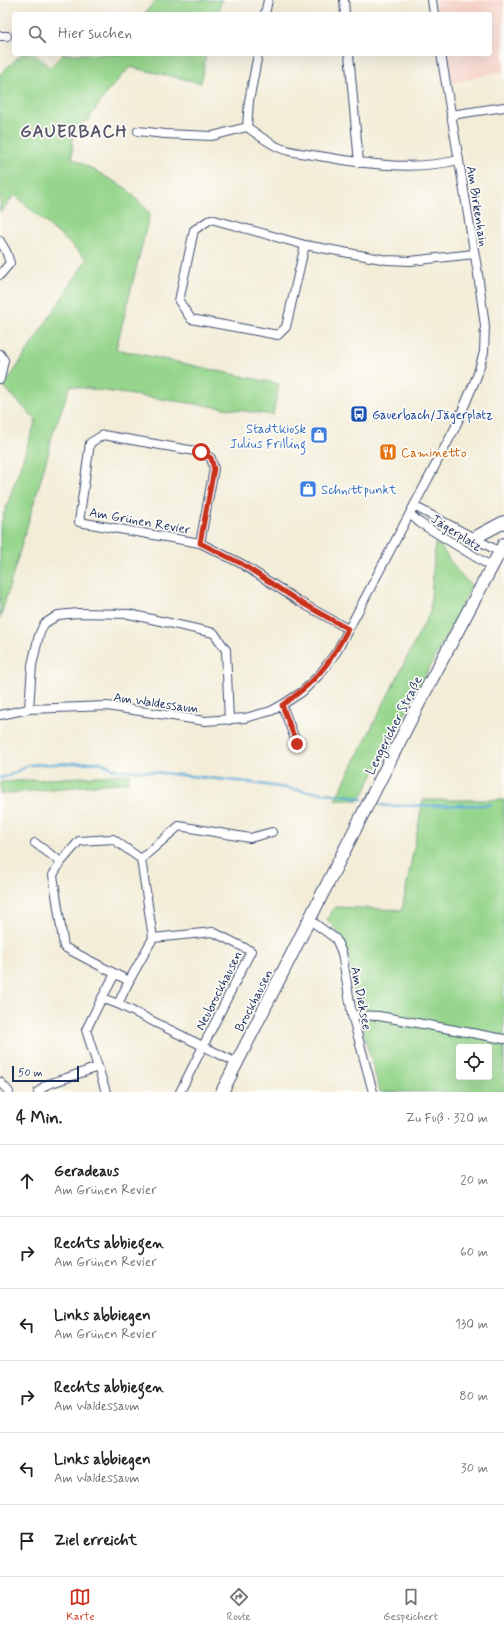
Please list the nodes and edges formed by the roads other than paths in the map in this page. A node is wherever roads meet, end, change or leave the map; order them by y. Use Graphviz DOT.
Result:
graph roads {
  1 [pos="268,0"];
  2 [pos="344,0"];
  3 [pos="432,0"];
  4 [pos="265,12"];
  5 [pos="345,12"];
  6 [pos="434,12"];
  7 [pos="258,56"];
  8 [pos="349,56"];
  9 [pos="441,56"];
  10 [pos="504,107"];
  11 [pos="451,114"];
  12 [pos="247,127"];
  13 [pos="138,131"];
  14 [pos="458,160"];
  15 [pos="359,163"];
  16 [pos="0,241"];
  17 [pos="305,245"];
  18 [pos="474,254"];
  19 [pos="0,275"];
  20 [pos="0,354"];
  21 [pos="0,379"];
  22 [pos="414,506"];
  23 [pos="410,514"];
  24 [pos="504,522"];
  25 [pos="474,538"];
  26 [pos="200,543"];
  27 [pos="502,548"];
  28 [pos="492,567"];
  29 [pos="348,629"];
  30 [pos="282,705"];
  31 [pos="29,709"];
  32 [pos="0,715"];
  33 [pos="229,720"];
  34 [pos="297,744"];
  35 [pos="272,832"];
  36 [pos="35,843"];
  37 [pos="142,860"];
  38 [pos="61,862"];
  39 [pos="310,920"];
  40 [pos="153,938"];
  41 [pos="114,974"];
  42 [pos="129,981"];
  43 [pos="102,998"];
  44 [pos="118,1004"];
  45 [pos="352,1015"];
  46 [pos="504,1039"];
  47 [pos="203,1047"];
  48 [pos="237,1062"];
  49 [pos="98,1068"];
  50 [pos="0,1082"];
  51 [pos="9,1092"];
  52 [pos="38,1092"];
  53 [pos="106,1092"];
  54 [pos="180,1092"];
  55 [pos="222,1092"];
  56 [pos="373,1092"];
  1 -- 4 [label="street"];
  2 -- 5 [label="street"];
  3 -- 6 [label="street"];
  7 -- 12 [label="street"];
  8 -- 15 [label="street"];
  9 -- 11 [label="street, Am Birkenhain"];
  10 -- 11 [label="street"];
  11 -- 14 [label="street, Am Birkenhain"];
  12 -- 13 [label="street"];
  12 -- 15 [label="street"];
  14 -- 15 [label="street"];
  14 -- 18 [label="street, Am Birkenhain"];
  16 -- 19 [label="street"];
  17 -- 17 [label="street"];
  17 -- 18 [label="street"];
  18 -- 22 [label="street, Am Birkenhain"];
  20 -- 21 [label="street"];
  22 -- 23 [label="street, Am Birkenhain"];
  22 -- 25 [label="street, Jägerplatz"];
  23 -- 28 [label="street, Jägerplatz"];
  23 -- 29 [label="street, Am Waldessaum"];
  24 -- 25 [label="main road"];
  25 -- 27 [label="street, Jägerplatz"];
  26 -- 26 [label="street, Am Grünen Revier"];
  26 -- 29 [label="street, Am Grünen Revier"];
  27 -- 28 [label="main road, Lengericher Straße"];
  28 -- 39 [label="main road, Lengericher Straße"];
  29 -- 30 [label="street, Am Waldessaum"];
  30 -- 33 [label="street, Am Waldessaum"];
  30 -- 34 [label="street"];
  31 -- 32 [label="street, Am Waldessaum"];
  31 -- 33 [label="street, Am Waldessaum"];
  31 -- 33 [label="street"];
  35 -- 37 [label="street"];
  36 -- 38 [label="street"];
  37 -- 38 [label="street"];
  37 -- 40 [label="street"];
  38 -- 41 [label="street"];
  39 -- 45 [label="street, Am Dieksee"];
  39 -- 48 [label="main road, Brockhausen"];
  40 -- 42 [label="street"];
  40 -- 47 [label="street, Neubrockhausen"];
  41 -- 42 [label="street"];
  41 -- 43 [label="street"];
  42 -- 44 [label="street"];
  43 -- 44 [label="street"];
  43 -- 49 [label="street"];
  44 -- 47 [label="street"];
  45 -- 46 [label="street"];
  45 -- 56 [label="street, Am Dieksee"];
  47 -- 48 [label="street"];
  47 -- 54 [label="street"];
  48 -- 55 [label="main road, Brockhausen"];
  49 -- 52 [label="street"];
  49 -- 53 [label="street"];
  50 -- 51 [label="street"];
}
